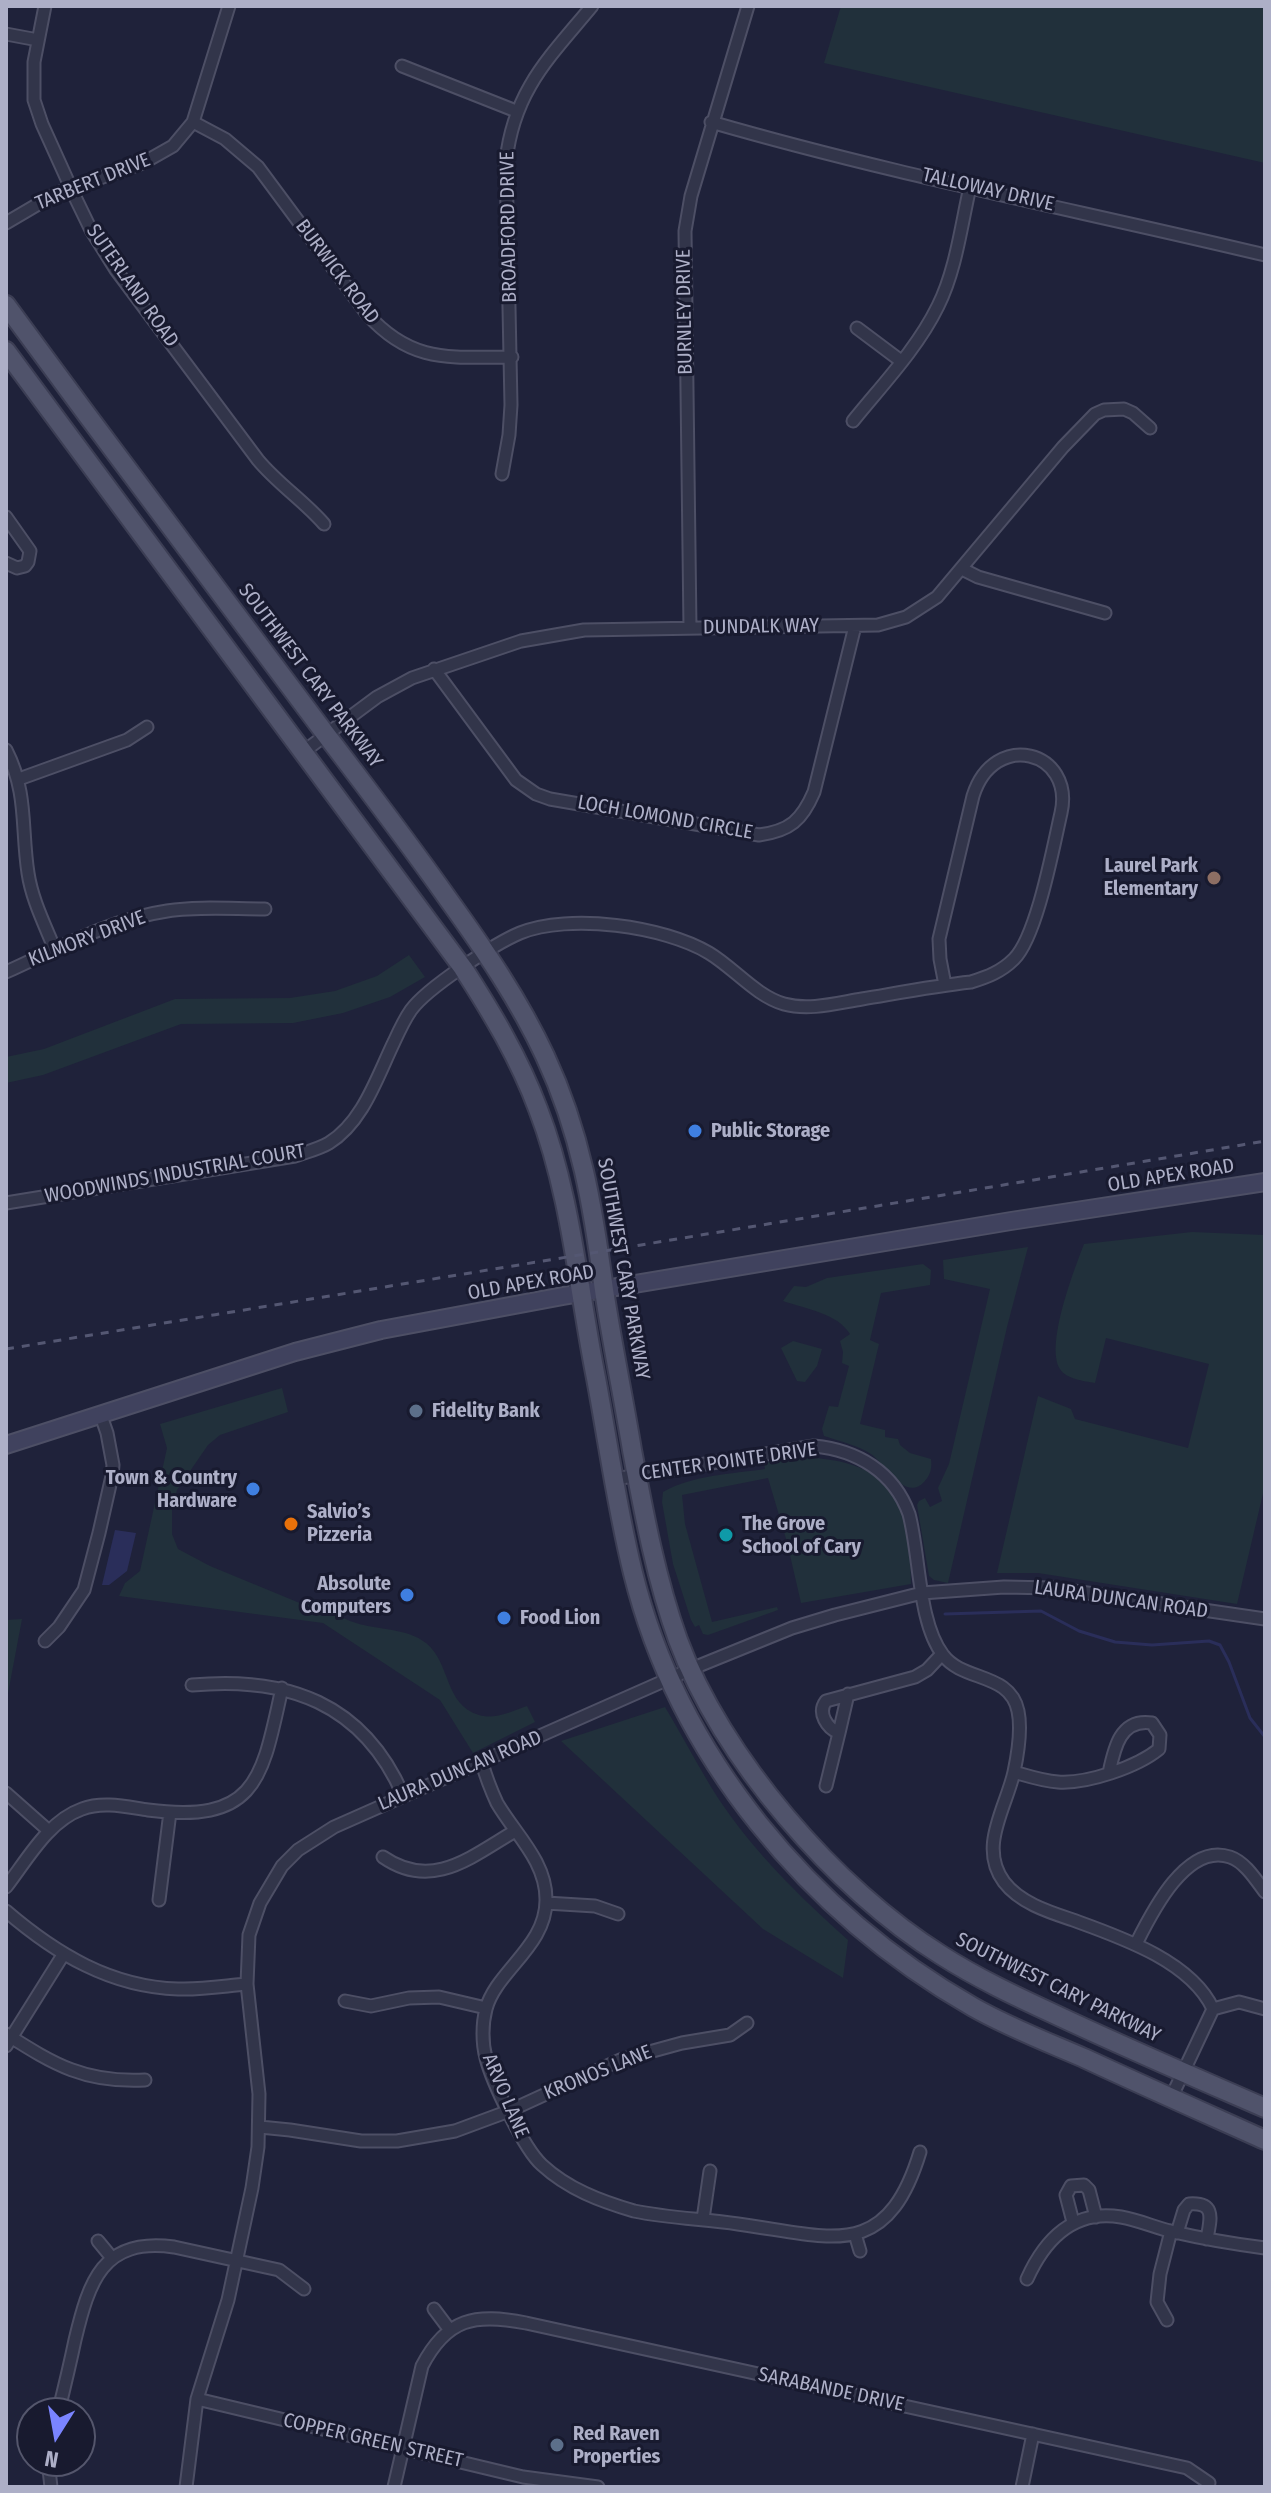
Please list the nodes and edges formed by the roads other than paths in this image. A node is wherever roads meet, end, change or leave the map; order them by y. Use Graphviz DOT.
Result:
graph roads {
  1 [pos="45,6"];
  2 [pos="229,6"];
  3 [pos="592,6"];
  4 [pos="748,6"];
  5 [pos="6,34"];
  6 [pos="38,40"];
  7 [pos="402,66"];
  8 [pos="516,111"];
  9 [pos="193,122"];
  10 [pos="711,122"];
  11 [pos="71,187"];
  12 [pos="970,187"];
  13 [pos="6,223"];
  14 [pos="1265,255"];
  15 [pos="6,305"];
  16 [pos="857,328"];
  17 [pos="6,351"];
  18 [pos="512,357"];
  19 [pos="901,361"];
  20 [pos="853,421"];
  21 [pos="1150,428"];
  22 [pos="502,474"];
  23 [pos="6,517"];
  24 [pos="324,524"];
  25 [pos="6,563"];
  26 [pos="962,569"];
  27 [pos="1105,613"];
  28 [pos="855,626"];
  29 [pos="690,628"];
  30 [pos="434,669"];
  31 [pos="147,727"];
  32 [pos="326,735"];
  33 [pos="6,750"];
  34 [pos="303,752"];
  35 [pos="19,779"];
  36 [pos="265,909"];
  37 [pos="55,950"];
  38 [pos="486,953"];
  39 [pos="463,968"];
  40 [pos="6,972"];
  41 [pos="945,985"];
  42 [pos="1265,1182"];
  43 [pos="6,1203"];
  44 [pos="604,1290"];
  45 [pos="580,1294"];
  46 [pos="100,1413"];
  47 [pos="6,1445"];
  48 [pos="637,1476"];
  49 [pos="615,1479"];
  50 [pos="922,1593"];
  51 [pos="1265,1619"];
  52 [pos="45,1641"];
  53 [pos="942,1654"];
  54 [pos="691,1669"];
  55 [pos="671,1679"];
  56 [pos="192,1685"];
  57 [pos="282,1688"];
  58 [pos="848,1694"];
  59 [pos="839,1733"];
  60 [pos="482,1763"];
  61 [pos="1014,1772"];
  62 [pos="1109,1773"];
  63 [pos="826,1786"];
  64 [pos="6,1793"];
  65 [pos="403,1795"];
  66 [pos="170,1812"];
  67 [pos="49,1831"];
  68 [pos="515,1831"];
  69 [pos="383,1857"];
  70 [pos="6,1887"];
  71 [pos="1265,1892"];
  72 [pos="159,1900"];
  73 [pos="546,1903"];
  74 [pos="6,1911"];
  75 [pos="618,1914"];
  76 [pos="1136,1944"];
  77 [pos="63,1955"];
  78 [pos="247,1984"];
  79 [pos="345,2001"];
  80 [pos="486,2008"];
  81 [pos="1213,2009"];
  82 [pos="1265,2009"];
  83 [pos="747,2023"];
  84 [pos="8,2039"];
  85 [pos="1184,2073"];
  86 [pos="145,2080"];
  87 [pos="1171,2098"];
  88 [pos="1265,2108"];
  89 [pos="509,2111"];
  90 [pos="260,2127"];
  91 [pos="1265,2140"];
  92 [pos="920,2152"];
  93 [pos="710,2171"];
  94 [pos="1096,2217"];
  95 [pos="703,2219"];
  96 [pos="1073,2222"];
  97 [pos="1174,2232"];
  98 [pos="855,2234"];
  99 [pos="1207,2239"];
  100 [pos="98,2241"];
  101 [pos="1265,2248"];
  102 [pos="860,2251"];
  103 [pos="112,2258"];
  104 [pos="236,2261"];
  105 [pos="1027,2279"];
  106 [pos="304,2289"];
  107 [pos="434,2309"];
  108 [pos="1167,2320"];
  109 [pos="449,2329"];
  110 [pos="62,2397"];
  111 [pos="197,2399"];
  112 [pos="1033,2434"];
  113 [pos="403,2449"];
  114 [pos="1209,2483"];
  115 [pos="186,2487"];
  116 [pos="394,2487"];
  117 [pos="598,2487"];
  118 [pos="1022,2487"];
  1 -- 6 [label="street, SUTERLAND ROAD"];
  2 -- 9 [label="street, TARBERT DRIVE"];
  3 -- 8 [label="street, BROADFORD DRIVE"];
  4 -- 10 [label="street, BURNLEY DRIVE"];
  5 -- 6 [label="street"];
  6 -- 11 [label="street, SUTERLAND ROAD"];
  7 -- 8 [label="street"];
  8 -- 18 [label="street, BROADFORD DRIVE"];
  9 -- 11 [label="street, TARBERT DRIVE"];
  9 -- 18 [label="street, BURWICK ROAD"];
  10 -- 12 [label="street, TALLOWAY DRIVE"];
  10 -- 29 [label="street, BURNLEY DRIVE"];
  11 -- 13 [label="street, TARBERT DRIVE"];
  11 -- 24 [label="street, SUTERLAND ROAD"];
  12 -- 14 [label="street, TALLOWAY DRIVE"];
  12 -- 19 [label="street"];
  15 -- 32 [label="main road, SOUTHWEST CARY PARKWAY"];
  16 -- 19 [label="street"];
  17 -- 34 [label="main road"];
  18 -- 22 [label="street, BROADFORD DRIVE"];
  19 -- 20 [label="street"];
  21 -- 26 [label="street, DUNDALK WAY"];
  23 -- 25 [label="street"];
  26 -- 27 [label="street"];
  26 -- 28 [label="street, DUNDALK WAY"];
  28 -- 29 [label="street, DUNDALK WAY"];
  28 -- 30 [label="street, LOCH LOMOND CIRCLE"];
  29 -- 30 [label="street, DUNDALK WAY"];
  30 -- 32 [label="street, DUNDALK WAY"];
  31 -- 35 [label="street"];
  32 -- 34 [label="street, DUNDALK WAY"];
  32 -- 38 [label="main road, SOUTHWEST CARY PARKWAY"];
  33 -- 35 [label="street"];
  34 -- 39 [label="main road"];
  35 -- 37 [label="street"];
  36 -- 37 [label="street, KILMORY DRIVE"];
  37 -- 40 [label="street, KILMORY DRIVE"];
  38 -- 39 [label="street, WOODWINDS INDUSTRIAL COURT"];
  38 -- 41 [label="street, WOODWINDS INDUSTRIAL COURT"];
  38 -- 44 [label="main road, SOUTHWEST CARY PARKWAY"];
  39 -- 43 [label="street, WOODWINDS INDUSTRIAL COURT"];
  39 -- 45 [label="main road"];
  41 -- 41 [label="street, WOODWINDS INDUSTRIAL COURT"];
  42 -- 44 [label="main road, OLD APEX ROAD"];
  44 -- 45 [label="main road, OLD APEX ROAD"];
  44 -- 48 [label="main road, SOUTHWEST CARY PARKWAY"];
  45 -- 46 [label="main road, OLD APEX ROAD"];
  45 -- 49 [label="main road"];
  46 -- 47 [label="main road, OLD APEX ROAD"];
  46 -- 52 [label="street"];
  48 -- 49 [label="street, CENTER POINTE DRIVE"];
  48 -- 50 [label="street, CENTER POINTE DRIVE"];
  48 -- 54 [label="main road, SOUTHWEST CARY PARKWAY"];
  49 -- 55 [label="main road"];
  50 -- 51 [label="street, LAURA DUNCAN ROAD"];
  50 -- 53 [label="street, CENTER POINTE DRIVE"];
  50 -- 54 [label="street, LAURA DUNCAN ROAD"];
  53 -- 58 [label="street"];
  53 -- 61 [label="street"];
  54 -- 55 [label="street, LAURA DUNCAN ROAD"];
  54 -- 85 [label="main road, SOUTHWEST CARY PARKWAY"];
  55 -- 60 [label="street, LAURA DUNCAN ROAD"];
  55 -- 87 [label="main road"];
  56 -- 57 [label="street"];
  57 -- 65 [label="street"];
  57 -- 66 [label="street"];
  58 -- 59 [label="street"];
  58 -- 59 [label="street"];
  59 -- 63 [label="street"];
  60 -- 65 [label="street, LAURA DUNCAN ROAD"];
  60 -- 68 [label="street"];
  61 -- 62 [label="street"];
  61 -- 76 [label="street"];
  62 -- 62 [label="street"];
  64 -- 67 [label="street"];
  65 -- 78 [label="street, LAURA DUNCAN ROAD"];
  66 -- 67 [label="street"];
  66 -- 72 [label="street"];
  67 -- 70 [label="street"];
  68 -- 69 [label="street"];
  68 -- 73 [label="street"];
  71 -- 76 [label="street"];
  73 -- 75 [label="street"];
  73 -- 80 [label="street"];
  74 -- 77 [label="street"];
  76 -- 81 [label="street"];
  77 -- 78 [label="street"];
  77 -- 84 [label="street"];
  78 -- 90 [label="street, LAURA DUNCAN ROAD"];
  79 -- 80 [label="street"];
  80 -- 89 [label="street, ARVO LANE"];
  81 -- 82 [label="street"];
  81 -- 85 [label="street"];
  83 -- 89 [label="street, KRONOS LANE"];
  84 -- 86 [label="street"];
  85 -- 87 [label="street"];
  85 -- 88 [label="main road, SOUTHWEST CARY PARKWAY"];
  87 -- 91 [label="main road"];
  89 -- 90 [label="street, KRONOS LANE"];
  89 -- 95 [label="street, ARVO LANE"];
  90 -- 104 [label="street, LAURA DUNCAN ROAD"];
  92 -- 98 [label="street"];
  93 -- 95 [label="street"];
  94 -- 96 [label="street"];
  94 -- 96 [label="street"];
  94 -- 97 [label="street"];
  95 -- 98 [label="street, ARVO LANE"];
  96 -- 105 [label="street"];
  97 -- 99 [label="street"];
  97 -- 99 [label="street"];
  97 -- 108 [label="street"];
  98 -- 102 [label="street"];
  99 -- 101 [label="street"];
  100 -- 103 [label="street"];
  103 -- 104 [label="street"];
  103 -- 110 [label="street"];
  104 -- 106 [label="street"];
  104 -- 111 [label="street, LAURA DUNCAN ROAD"];
  107 -- 109 [label="street"];
  109 -- 112 [label="street, SARABANDE DRIVE"];
  109 -- 113 [label="street"];
  111 -- 113 [label="street, COPPER GREEN STREET"];
  111 -- 115 [label="street, LAURA DUNCAN ROAD"];
  112 -- 114 [label="street, SARABANDE DRIVE"];
  112 -- 118 [label="street"];
  113 -- 116 [label="street"];
  113 -- 117 [label="street, COPPER GREEN STREET"];
}
